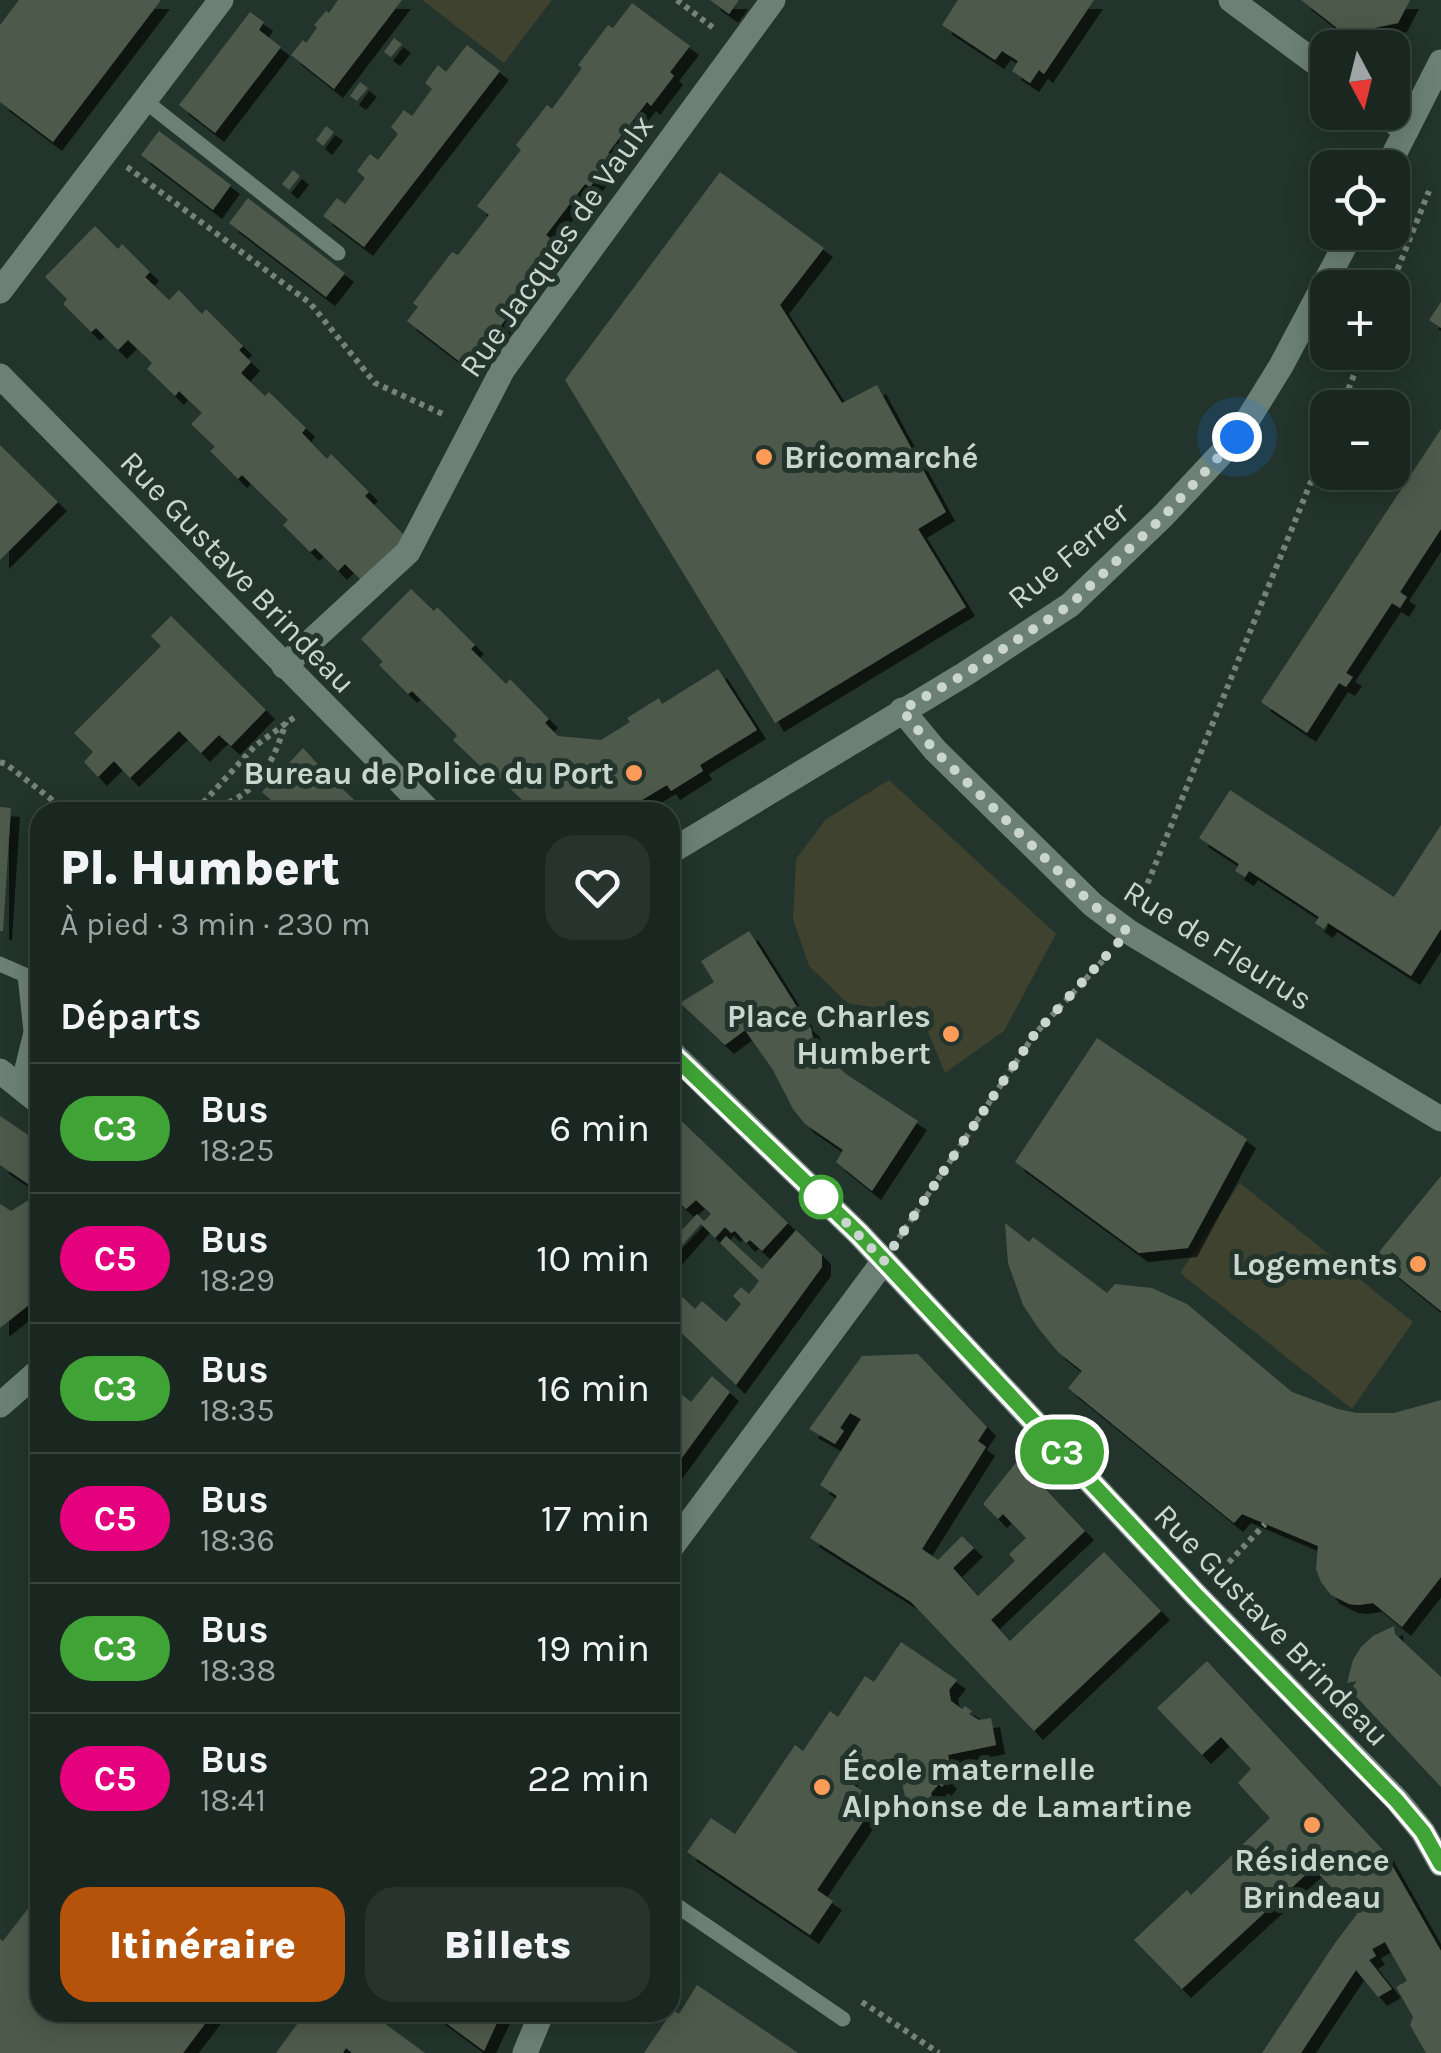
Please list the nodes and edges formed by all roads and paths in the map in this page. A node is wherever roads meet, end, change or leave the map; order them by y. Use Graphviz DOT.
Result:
graph roads {
  1 [pos="221,0"];
  2 [pos="677,0"];
  3 [pos="773,0"];
  4 [pos="1231,0"];
  5 [pos="738,46"];
  6 [pos="1310,59"];
  7 [pos="1441,62"];
  8 [pos="145,101"];
  9 [pos="1406,131"];
  10 [pos="1396,150"];
  11 [pos="106,152"];
  12 [pos="1430,191"];
  13 [pos="1342,250"];
  14 [pos="338,252"];
  15 [pos="1397,270"];
  16 [pos="0,292"];
  17 [pos="0,376"];
  18 [pos="473,428"];
  19 [pos="1310,484"];
  20 [pos="284,666"];
  21 [pos="319,702"];
  22 [pos="902,710"];
  23 [pos="286,722"];
  24 [pos="0,762"];
  25 [pos="53,802"];
  26 [pos="204,802"];
  27 [pos="229,802"];
  28 [pos="420,802"];
  29 [pos="680,846"];
  30 [pos="1128,932"];
  31 [pos="0,964"];
  32 [pos="30,1024"];
  33 [pos="30,1034"];
  34 [pos="680,1062"];
  35 [pos="9,1078"];
  36 [pos="30,1096"];
  37 [pos="1441,1119"];
  38 [pos="884,1261"];
  39 [pos="30,1379"];
  40 [pos="0,1405"];
  41 [pos="1265,1524"];
  42 [pos="680,1536"];
  43 [pos="1196,1595"];
  44 [pos="1441,1864"];
  45 [pos="680,1908"];
  46 [pos="843,2019"];
  47 [pos="538,2022"];
  48 [pos="525,2053"];
  49 [pos="938,2053"];
  1 -- 8 [label="street"];
  2 -- 5 [label="path"];
  3 -- 5 [label="street, Rue Jacques de Vaulx"];
  4 -- 6 [label="street"];
  5 -- 18 [label="street, Rue Jacques de Vaulx"];
  7 -- 9 [label="street"];
  8 -- 11 [label="street"];
  8 -- 14 [label="lane"];
  9 -- 10 [label="street"];
  11 -- 16 [label="street"];
  11 -- 18 [label="path"];
  12 -- 15 [label="path"];
  13 -- 22 [label="street, Rue Ferrer"];
  17 -- 20 [label="street, Rue Gustave Brindeau"];
  18 -- 20 [label="street, Rue Jacques de Vaulx"];
  19 -- 30 [label="path"];
  20 -- 21 [label="street, Rue Gustave Brindeau"];
  21 -- 23 [label="path"];
  21 -- 28 [label="street, Rue Gustave Brindeau"];
  22 -- 29 [label="street, Rue Ferrer"];
  22 -- 30 [label="street, Rue de Fleurus"];
  23 -- 26 [label="path"];
  23 -- 27 [label="path"];
  24 -- 25 [label="path"];
  30 -- 37 [label="street, Rue de Fleurus"];
  30 -- 38 [label="path"];
  31 -- 32 [label="lane"];
  33 -- 35 [label="lane"];
  34 -- 38 [label="street, Rue Gustave Brindeau"];
  35 -- 36 [label="street"];
  38 -- 42 [label="street"];
  38 -- 43 [label="street, Rue Gustave Brindeau"];
  39 -- 40 [label="street"];
  41 -- 43 [label="path"];
  43 -- 44 [label="street, Rue Gustave Brindeau"];
  45 -- 46 [label="lane"];
  46 -- 49 [label="path"];
  47 -- 48 [label="street"];
}
